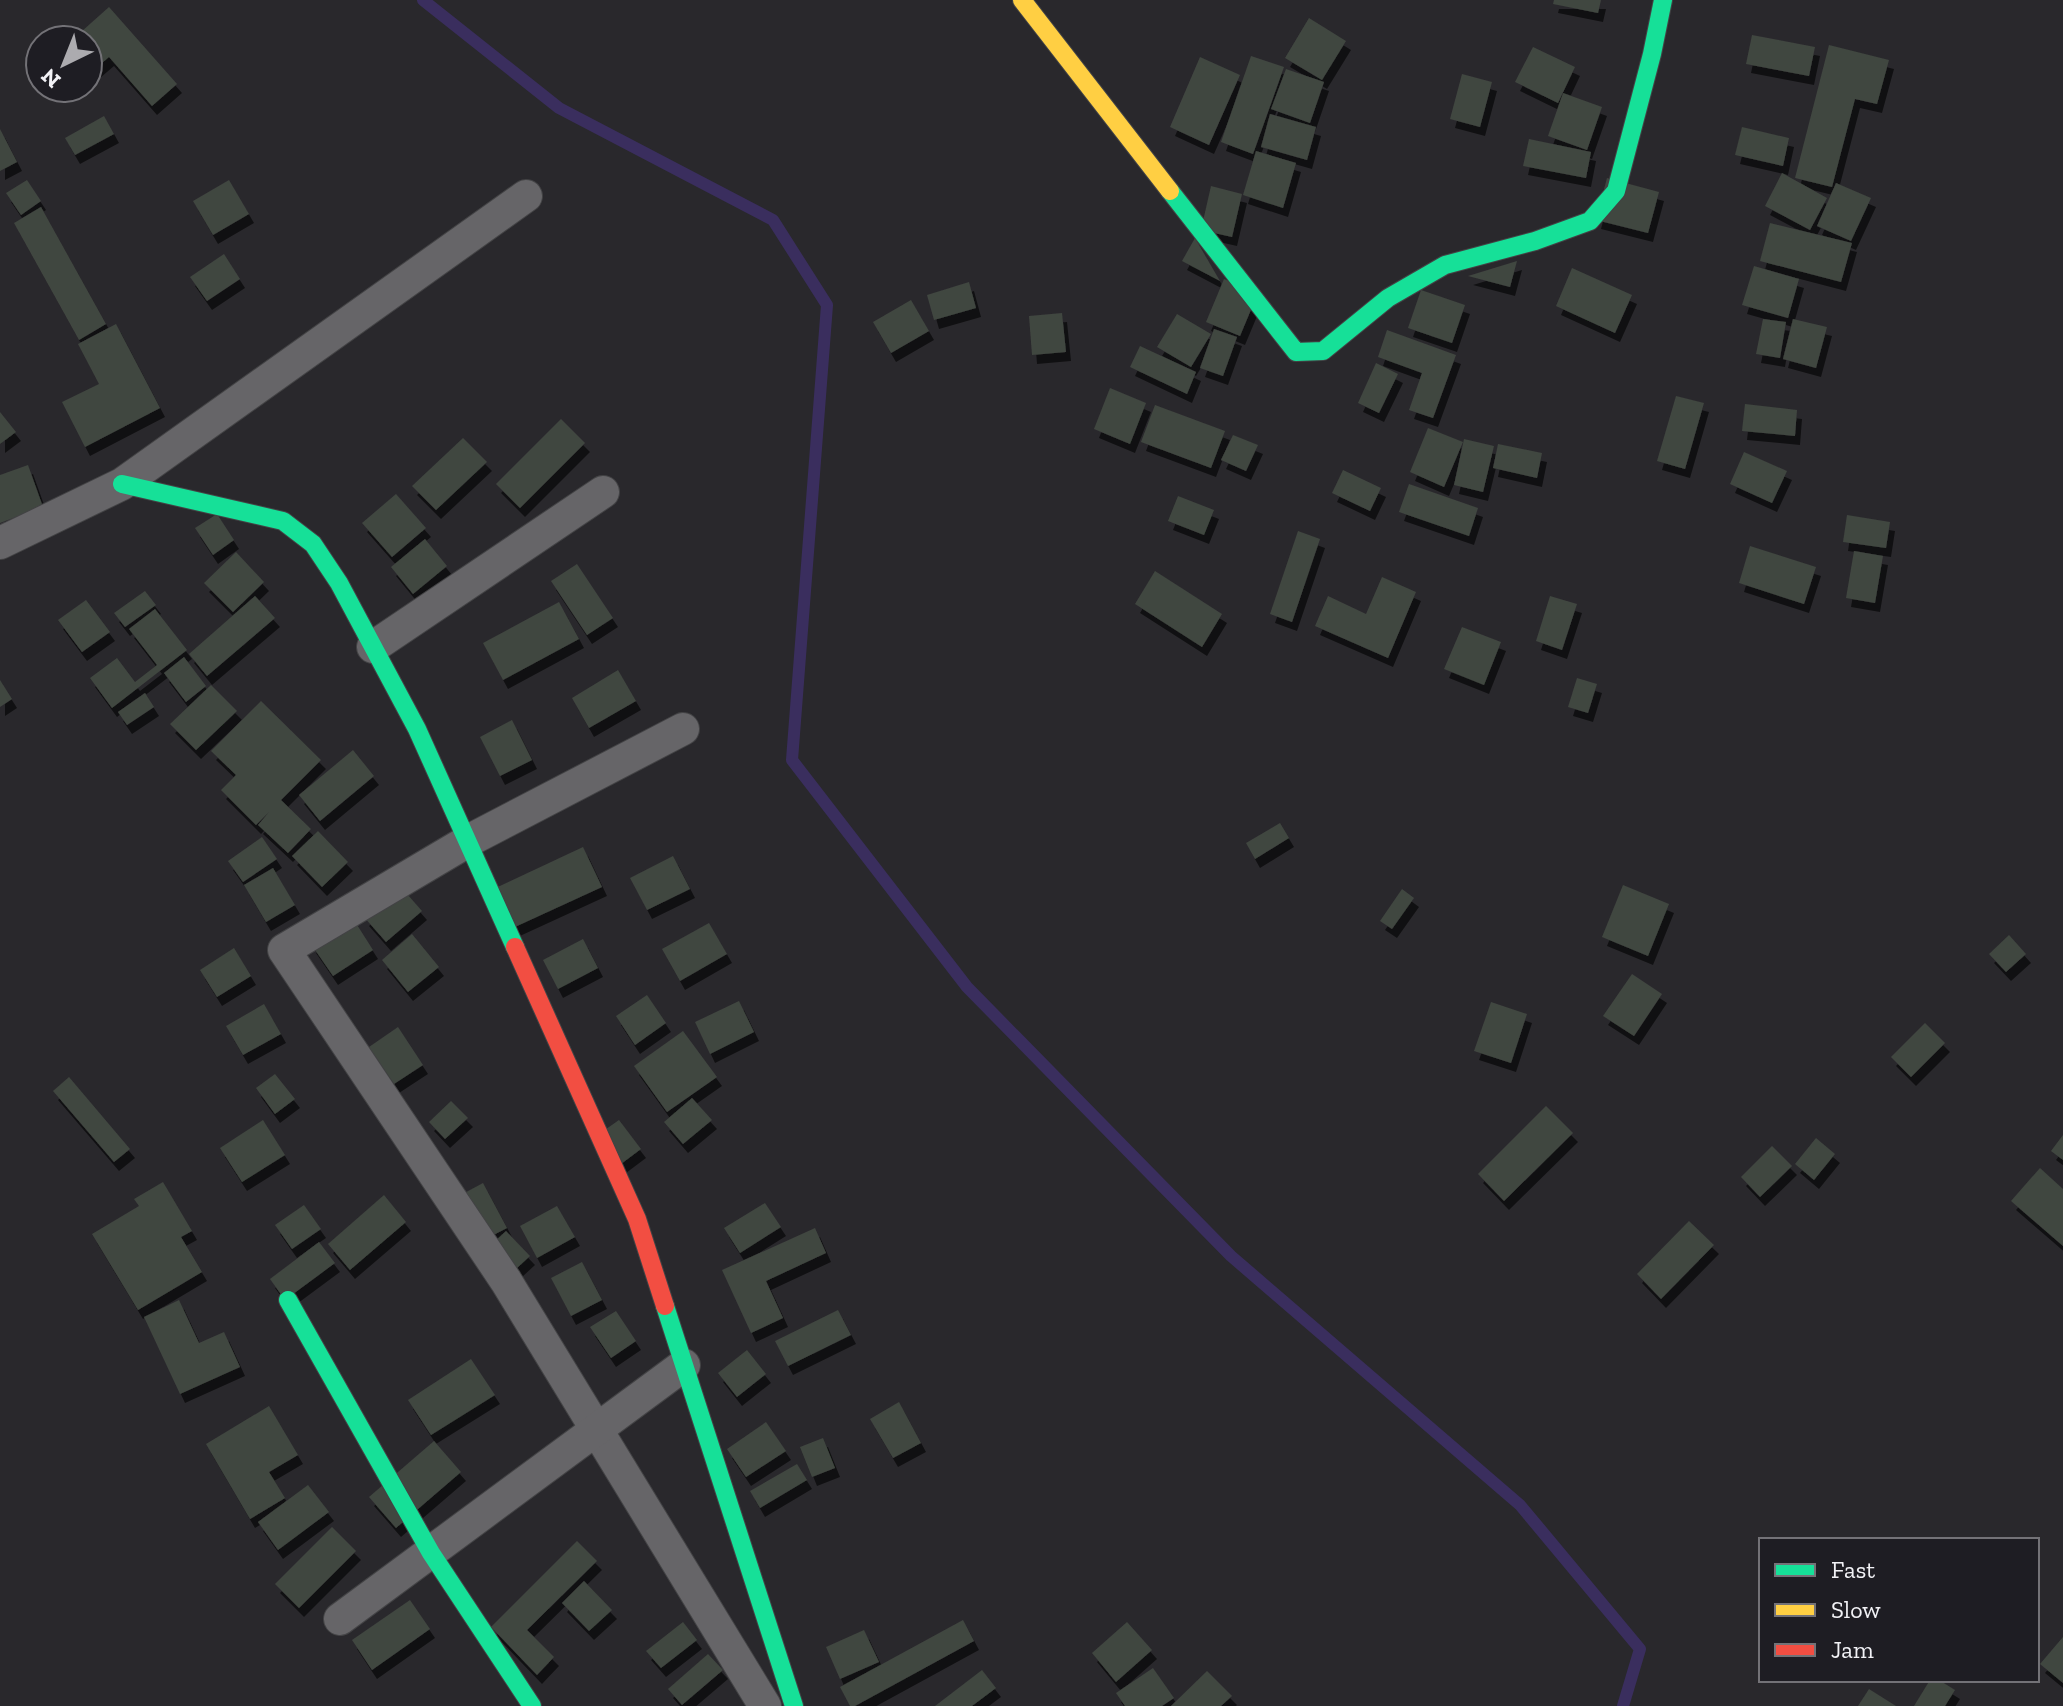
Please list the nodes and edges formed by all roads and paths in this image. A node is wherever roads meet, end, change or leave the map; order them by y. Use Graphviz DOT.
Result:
graph roads {
  1 [pos="1022,0"];
  2 [pos="1663,0"];
  3 [pos="526,196"];
  4 [pos="122,484"];
  5 [pos="603,492"];
  6 [pos="0,543"];
  7 [pos="373,647"];
  8 [pos="683,729"];
  9 [pos="468,841"];
  10 [pos="288,1300"];
  11 [pos="684,1365"];
  12 [pos="596,1428"];
  13 [pos="431,1553"];
  14 [pos="340,1619"];
  15 [pos="532,1706"];
  16 [pos="765,1706"];
  17 [pos="794,1706"];
  1 -- 2 [label="street"];
  3 -- 4 [label="street"];
  4 -- 6 [label="street"];
  4 -- 7 [label="street"];
  5 -- 7 [label="street"];
  7 -- 9 [label="street"];
  8 -- 9 [label="street"];
  9 -- 11 [label="street"];
  9 -- 12 [label="street"];
  10 -- 13 [label="street"];
  11 -- 12 [label="street"];
  11 -- 17 [label="street"];
  12 -- 13 [label="street"];
  12 -- 16 [label="street"];
  13 -- 14 [label="street"];
  13 -- 15 [label="street"];
}
